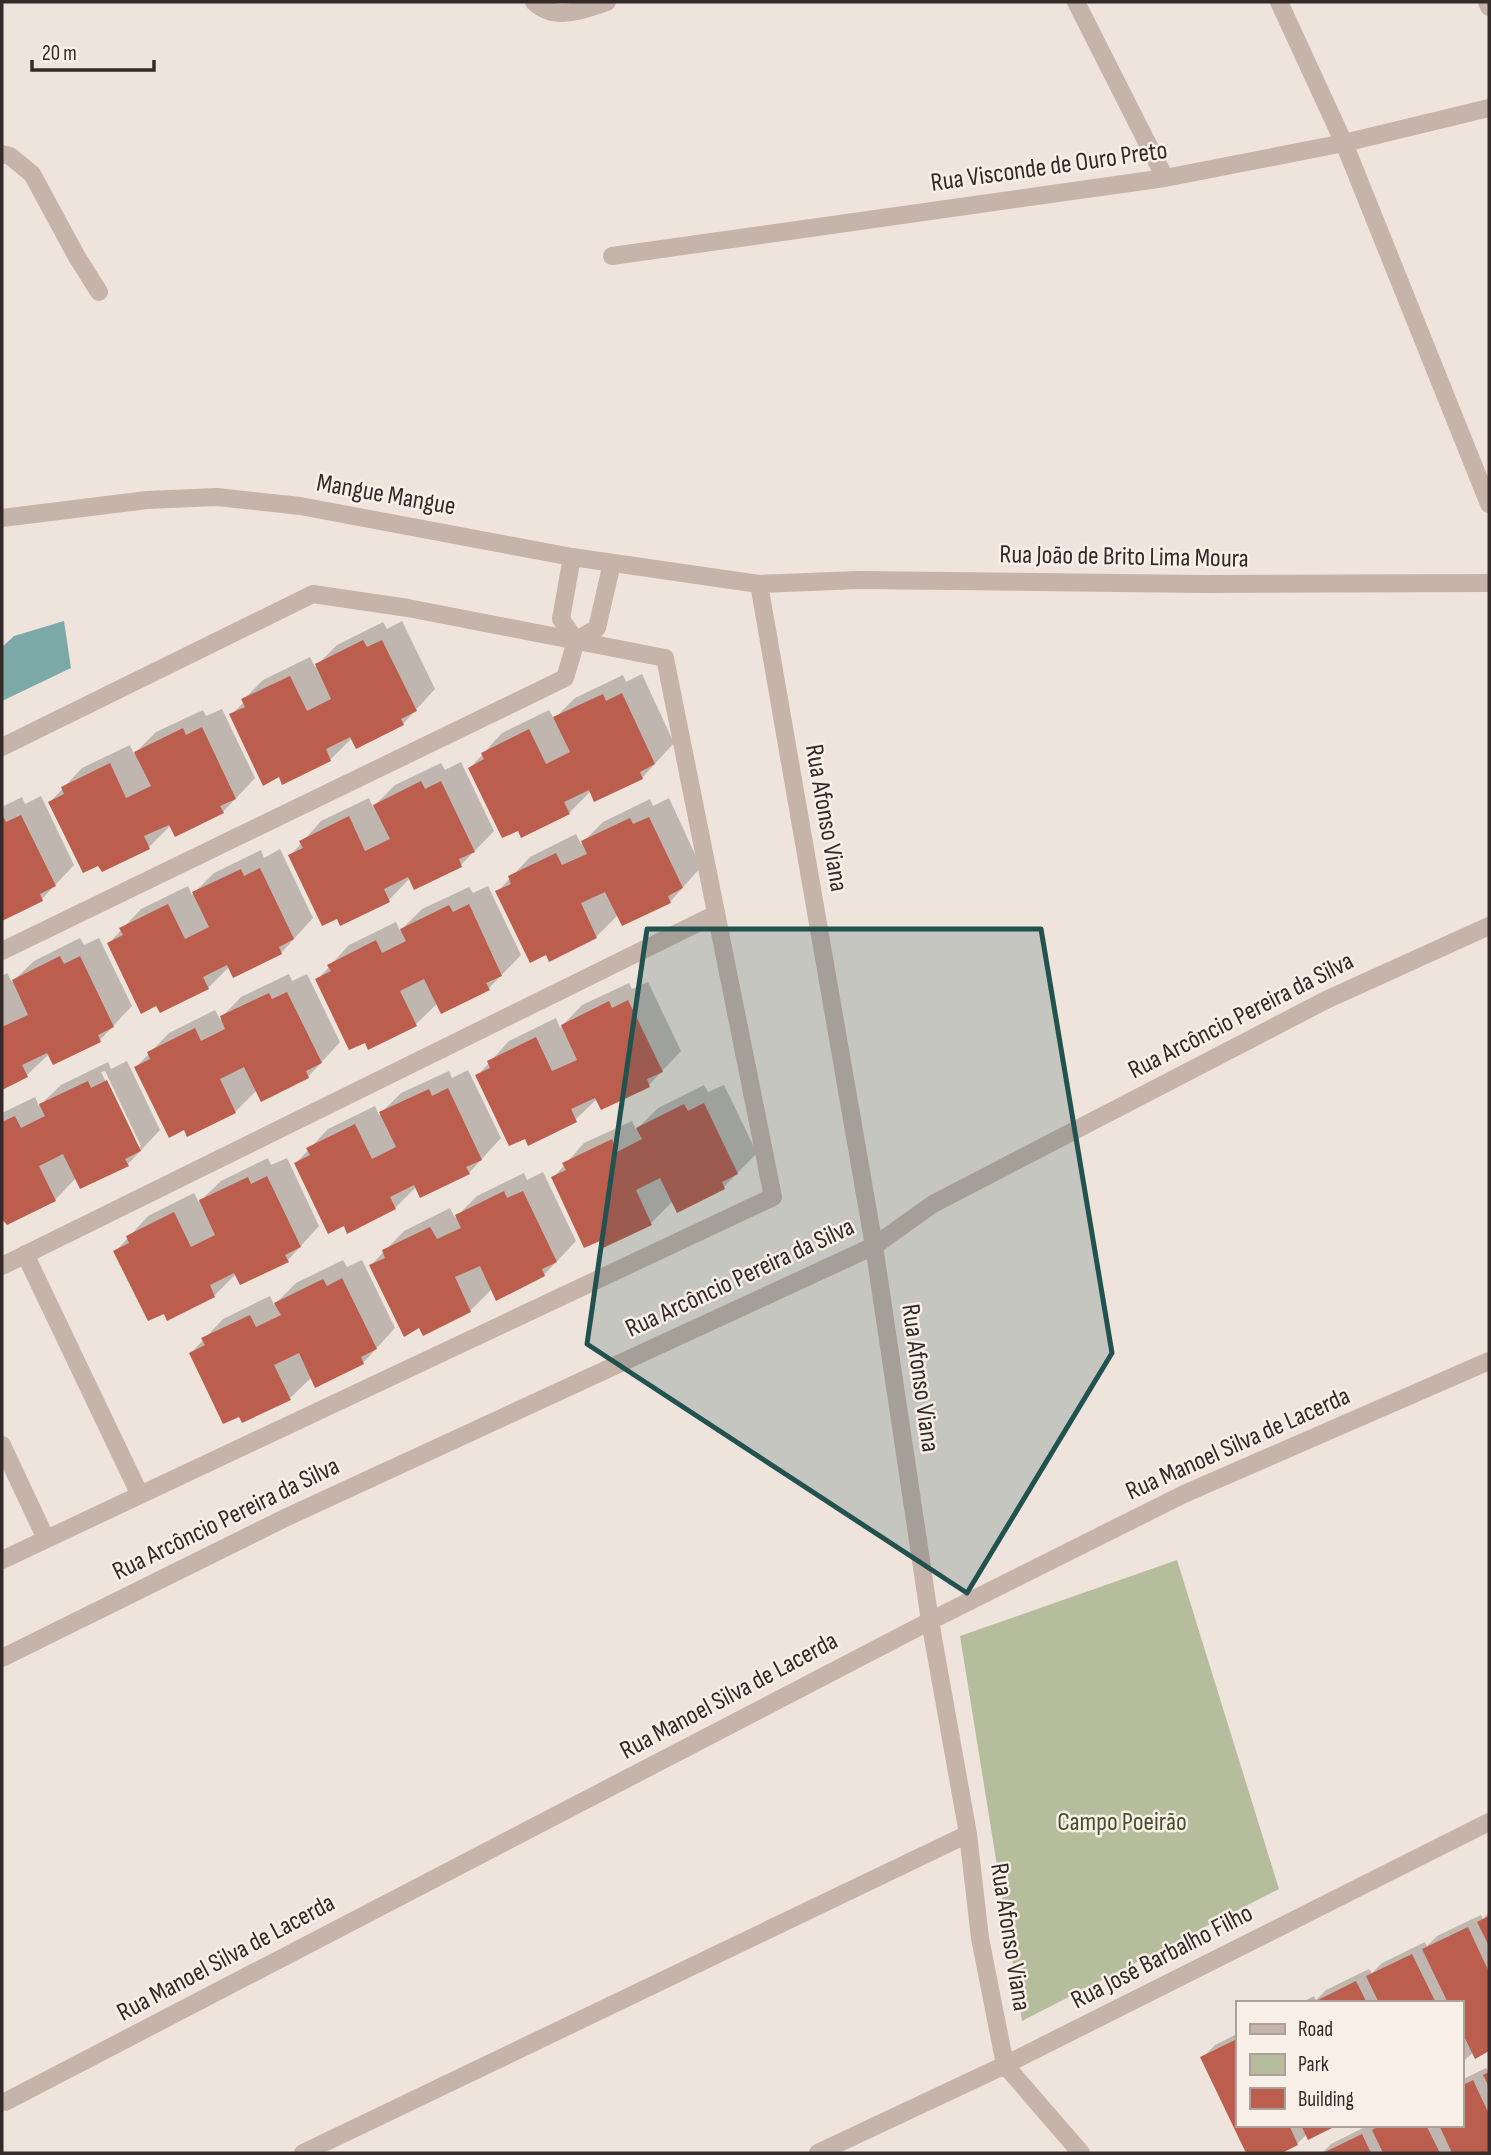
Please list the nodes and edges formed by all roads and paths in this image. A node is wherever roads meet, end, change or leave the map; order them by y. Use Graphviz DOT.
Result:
graph roads {
  1 [pos="534,2"];
  2 [pos="607,2"];
  3 [pos="1076,2"];
  4 [pos="1279,2"];
  5 [pos="1487,2"];
  6 [pos="1489,7"];
  7 [pos="1489,108"];
  8 [pos="1344,143"];
  9 [pos="2,155"];
  10 [pos="1165,177"];
  11 [pos="612,256"];
  12 [pos="99,292"];
  13 [pos="1489,504"];
  14 [pos="2,518"];
  15 [pos="572,557"];
  16 [pos="612,563"];
  17 [pos="1489,583"];
  18 [pos="759,584"];
  19 [pos="576,640"];
  20 [pos="2,747"];
  21 [pos="716,914"];
  22 [pos="1489,926"];
  23 [pos="2,951"];
  24 [pos="874,1246"];
  25 [pos="26,1254"];
  26 [pos="2,1266"];
  27 [pos="1489,1361"];
  28 [pos="2,1445"];
  29 [pos="140,1495"];
  30 [pos="46,1539"];
  31 [pos="2,1560"];
  32 [pos="930,1621"];
  33 [pos="2,1658"];
  34 [pos="1489,1822"];
  35 [pos="968,1833"];
  36 [pos="1005,2065"];
  37 [pos="5,2102"];
  38 [pos="303,2153"];
  39 [pos="818,2153"];
  40 [pos="1081,2153"];
  1 -- 2 [label="street"];
  3 -- 10 [label="street"];
  4 -- 8 [label="street"];
  5 -- 6 [label="street"];
  7 -- 8 [label="street, Rua Visconde de Ouro Preto"];
  8 -- 10 [label="street, Rua Visconde de Ouro Preto"];
  8 -- 13 [label="street"];
  9 -- 12 [label="street"];
  10 -- 11 [label="street, Rua Visconde de Ouro Preto"];
  14 -- 15 [label="street, Mangue Mangue"];
  15 -- 16 [label="street, Mangue Mangue"];
  15 -- 19 [label="street"];
  16 -- 18 [label="street, Mangue Mangue"];
  16 -- 19 [label="street"];
  17 -- 18 [label="street, Rua João de Brito Lima Moura"];
  18 -- 24 [label="street, Rua Afonso Viana"];
  19 -- 20 [label="street"];
  19 -- 21 [label="street"];
  19 -- 23 [label="street"];
  21 -- 25 [label="street"];
  21 -- 29 [label="street"];
  22 -- 24 [label="street, Rua Arcôncio Pereira da Silva"];
  24 -- 32 [label="street, Rua Afonso Viana"];
  24 -- 33 [label="street, Rua Arcôncio Pereira da Silva"];
  25 -- 26 [label="street"];
  25 -- 29 [label="street"];
  27 -- 32 [label="street, Rua Manoel Silva de Lacerda"];
  28 -- 30 [label="street"];
  29 -- 30 [label="street"];
  30 -- 31 [label="street"];
  32 -- 35 [label="street, Rua Afonso Viana"];
  32 -- 37 [label="street, Rua Manoel Silva de Lacerda"];
  34 -- 36 [label="street, Rua José Barbalho Filho"];
  35 -- 36 [label="street, Rua Afonso Viana"];
  35 -- 38 [label="street"];
  36 -- 39 [label="street, Rua José Barbalho Filho"];
  36 -- 40 [label="street, Rua Afonso Viana"];
}
